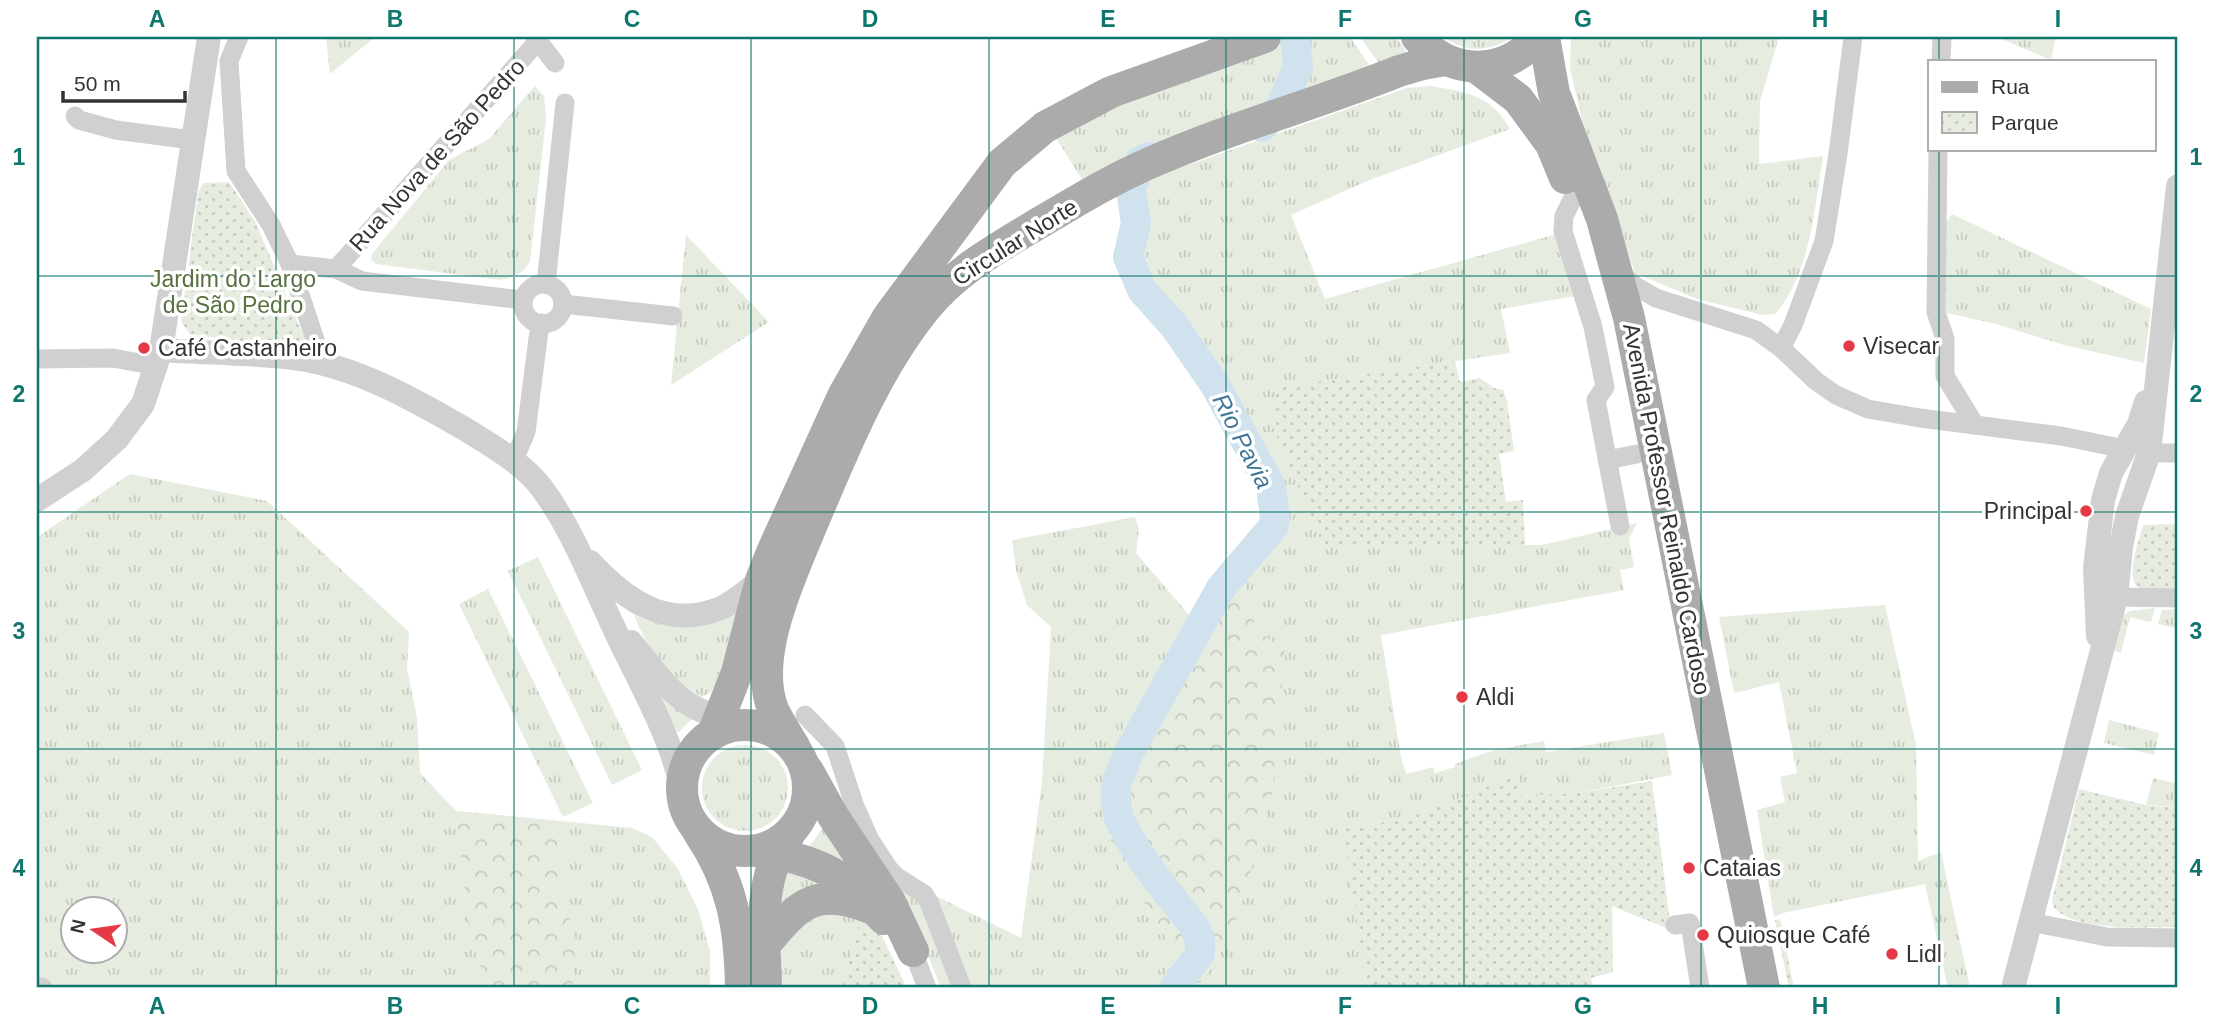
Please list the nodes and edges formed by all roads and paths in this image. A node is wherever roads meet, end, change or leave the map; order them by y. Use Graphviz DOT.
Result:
graph roads {
  1 [pos="239,37"];
  2 [pos="1265,37"];
  3 [pos="1417,37"];
  4 [pos="1537,37"];
  5 [pos="1544,37"];
  6 [pos="1853,37"];
  7 [pos="1942,37"];
  8 [pos="537,39"];
  9 [pos="207,49"];
  10 [pos="1445,60"];
  11 [pos="1941,60"];
  12 [pos="555,63"];
  13 [pos="1476,67"];
  14 [pos="230,69"];
  15 [pos="565,103"];
  16 [pos="75,116"];
  17 [pos="192,140"];
  18 [pos="1938,150"];
  19 [pos="2178,186"];
  20 [pos="1573,198"];
  21 [pos="290,264"];
  22 [pos="336,269"];
  23 [pos="1618,270"];
  24 [pos="545,284"];
  25 [pos="523,300"];
  26 [pos="563,304"];
  27 [pos="673,316"];
  28 [pos="540,323"];
  29 [pos="1781,348"];
  30 [pos="159,358"];
  31 [pos="37,359"];
  32 [pos="323,365"];
  33 [pos="1975,425"];
  34 [pos="2178,453"];
  35 [pos="1637,454"];
  36 [pos="2140,455"];
  37 [pos="1607,460"];
  38 [pos="513,461"];
  39 [pos="37,500"];
  40 [pos="1620,526"];
  41 [pos="579,551"];
  42 [pos="761,580"];
  43 [pos="2106,596"];
  44 [pos="2178,598"];
  45 [pos="603,605"];
  46 [pos="805,715"];
  47 [pos="716,725"];
  48 [pos="800,757"];
  49 [pos="682,789"];
  50 [pos="692,823"];
  51 [pos="774,846"];
  52 [pos="874,909"];
  53 [pos="2030,922"];
  54 [pos="1675,925"];
  55 [pos="2178,938"];
  56 [pos="765,944"];
  57 [pos="913,951"];
  58 [pos="741,988"];
  59 [pos="766,988"];
  60 [pos="927,988"];
  61 [pos="962,988"];
  62 [pos="1700,988"];
  63 [pos="1746,988"];
  64 [pos="1764,988"];
  65 [pos="2013,988"];
  1 -- 14 [label="street"];
  2 -- 42 [label="main road, Circular Norte"];
  3 -- 10 [label="main road"];
  4 -- 13 [label="main road"];
  5 -- 23 [label="main road, Avenida Professor Reinaldo Cardoso"];
  6 -- 29 [label="street"];
  7 -- 11 [label="street"];
  8 -- 12 [label="street"];
  8 -- 22 [label="street, Rua Nova de São Pedro"];
  9 -- 14 [label="street"];
  9 -- 17 [label="street"];
  10 -- 13 [label="main road"];
  10 -- 48 [label="main road, Circular Norte"];
  13 -- 20 [label="main road, Avenida Professor Reinaldo Cardoso"];
  14 -- 21 [label="street"];
  15 -- 24 [label="street"];
  16 -- 17 [label="street"];
  17 -- 30 [label="street"];
  18 -- 33 [label="street"];
  19 -- 36 [label="street"];
  20 -- 35 [label="main road, Avenida Professor Reinaldo Cardoso"];
  20 -- 37 [label="street"];
  21 -- 22 [label="street"];
  21 -- 32 [label="street"];
  22 -- 25 [label="street"];
  23 -- 29 [label="street"];
  23 -- 64 [label="main road, Avenida Professor Reinaldo Cardoso"];
  24 -- 25 [label="street"];
  24 -- 26 [label="street"];
  25 -- 28 [label="street"];
  26 -- 27 [label="street"];
  26 -- 28 [label="street"];
  28 -- 38 [label="street"];
  29 -- 33 [label="street"];
  30 -- 31 [label="street"];
  30 -- 32 [label="street"];
  30 -- 39 [label="street"];
  32 -- 38 [label="street"];
  33 -- 36 [label="street"];
  34 -- 36 [label="street"];
  35 -- 37 [label="street"];
  35 -- 63 [label="main road, Avenida Professor Reinaldo Cardoso"];
  36 -- 43 [label="street"];
  37 -- 40 [label="street"];
  38 -- 41 [label="street"];
  41 -- 42 [label="street"];
  41 -- 45 [label="street"];
  42 -- 47 [label="main road, Circular Norte"];
  43 -- 44 [label="street"];
  43 -- 53 [label="street"];
  45 -- 47 [label="street"];
  45 -- 49 [label="street"];
  46 -- 61 [label="street"];
  47 -- 48 [label="main road"];
  47 -- 49 [label="main road"];
  48 -- 51 [label="main road"];
  48 -- 57 [label="main road, Circular Norte"];
  49 -- 50 [label="main road"];
  50 -- 51 [label="main road"];
  50 -- 58 [label="main road"];
  51 -- 52 [label="main road"];
  51 -- 56 [label="main road"];
  52 -- 56 [label="main road"];
  52 -- 57 [label="main road"];
  53 -- 55 [label="street"];
  53 -- 65 [label="street"];
  54 -- 62 [label="street"];
  56 -- 59 [label="main road"];
  57 -- 60 [label="street"];
}
